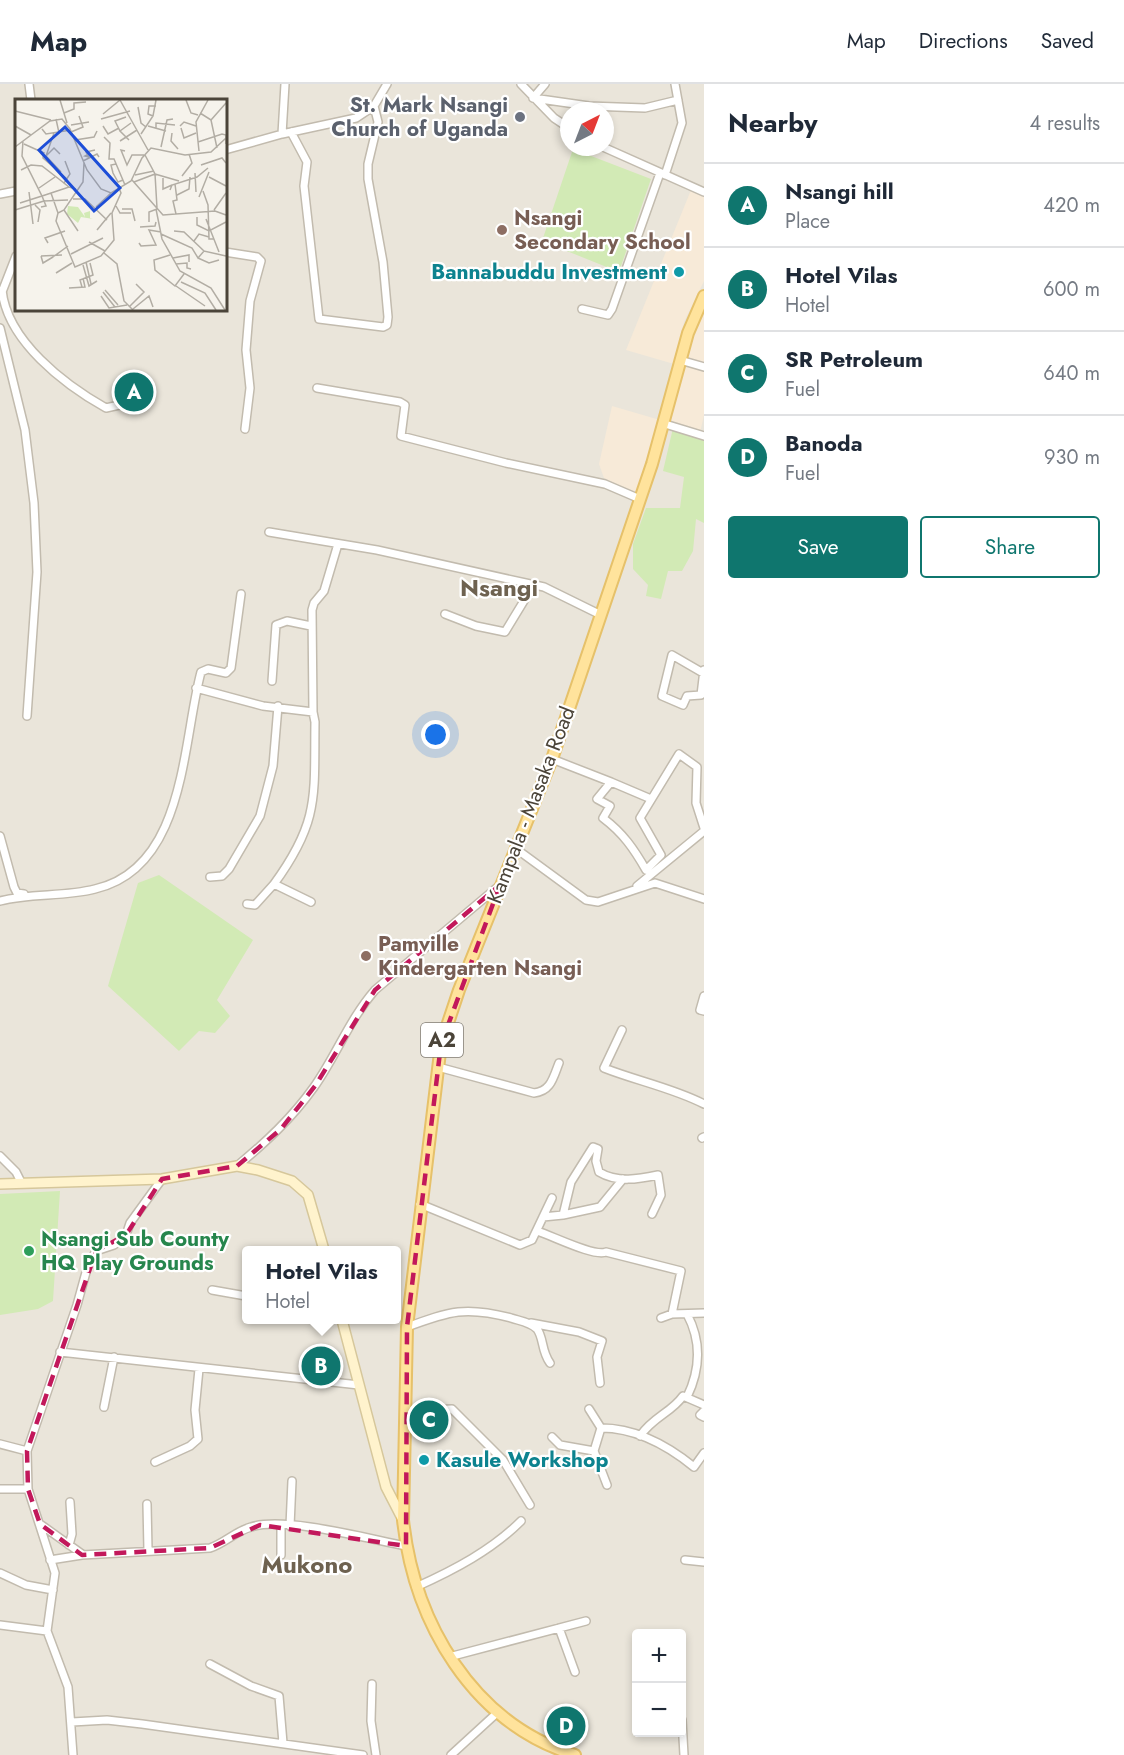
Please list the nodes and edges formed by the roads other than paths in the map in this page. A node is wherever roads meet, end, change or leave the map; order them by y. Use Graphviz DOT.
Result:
graph roads {
  1 [pos="29,84"];
  2 [pos="285,84"];
  3 [pos="387,84"];
  4 [pos="521,84"];
  5 [pos="545,84"];
  6 [pos="675,84"];
  7 [pos="533,98"];
  8 [pos="32,99"];
  9 [pos="678,100"];
  10 [pos="374,106"];
  11 [pos="560,120"];
  12 [pos="291,132"];
  13 [pos="282,134"];
  14 [pos="226,150"];
  15 [pos="614,152"];
  16 [pos="662,174"];
  17 [pos="15,191"];
  18 [pos="704,192"];
  19 [pos="0,194"];
  20 [pos="226,252"];
  21 [pos="15,260"];
  22 [pos="2,290"];
  23 [pos="704,296"];
  24 [pos="0,307"];
  25 [pos="582,309"];
  26 [pos="0,328"];
  27 [pos="680,360"];
  28 [pos="704,367"];
  29 [pos="317,388"];
  30 [pos="128,404"];
  31 [pos="665,424"];
  32 [pos="245,429"];
  33 [pos="704,436"];
  34 [pos="640,499"];
  35 [pos="269,532"];
  36 [pos="338,544"];
  37 [pos="533,586"];
  38 [pos="241,594"];
  39 [pos="446,614"];
  40 [pos="601,615"];
  41 [pos="311,626"];
  42 [pos="703,672"];
  43 [pos="272,681"];
  44 [pos="196,688"];
  45 [pos="278,706"];
  46 [pos="313,712"];
  47 [pos="27,716"];
  48 [pos="552,759"];
  49 [pos="611,782"];
  50 [pos="651,799"];
  51 [pos="704,830"];
  52 [pos="0,836"];
  53 [pos="515,848"];
  54 [pos="210,877"];
  55 [pos="274,884"];
  56 [pos="500,885"];
  57 [pos="635,888"];
  58 [pos="26,894"];
  59 [pos="704,899"];
  60 [pos="0,901"];
  61 [pos="311,902"];
  62 [pos="247,904"];
  63 [pos="704,996"];
  64 [pos="704,1011"];
  65 [pos="622,1030"];
  66 [pos="559,1063"];
  67 [pos="438,1067"];
  68 [pos="704,1104"];
  69 [pos="0,1156"];
  70 [pos="237,1166"];
  71 [pos="162,1179"];
  72 [pos="623,1179"];
  73 [pos="21,1182"];
  74 [pos="0,1184"];
  75 [pos="552,1198"];
  76 [pos="420,1204"];
  77 [pos="652,1214"];
  78 [pos="563,1215"];
  79 [pos="543,1217"];
  80 [pos="537,1231"];
  81 [pos="323,1246"];
  82 [pos="212,1290"];
  83 [pos="242,1295"];
  84 [pos="704,1313"];
  85 [pos="672,1314"];
  86 [pos="687,1314"];
  87 [pos="661,1318"];
  88 [pos="528,1323"];
  89 [pos="343,1324"];
  90 [pos="407,1327"];
  91 [pos="60,1352"];
  92 [pos="114,1357"];
  93 [pos="550,1363"];
  94 [pos="199,1369"];
  95 [pos="600,1383"];
  96 [pos="359,1385"];
  97 [pos="687,1398"];
  98 [pos="704,1405"];
  99 [pos="104,1407"];
  100 [pos="589,1410"];
  101 [pos="405,1411"];
  102 [pos="704,1411"];
  103 [pos="704,1417"];
  104 [pos="601,1428"];
  105 [pos="640,1436"];
  106 [pos="552,1437"];
  107 [pos="0,1444"];
  108 [pos="27,1451"];
  109 [pos="594,1451"];
  110 [pos="704,1453"];
  111 [pos="155,1462"];
  112 [pos="292,1481"];
  113 [pos="607,1485"];
  114 [pos="0,1489"];
  115 [pos="28,1489"];
  116 [pos="70,1502"];
  117 [pos="147,1504"];
  118 [pos="530,1505"];
  119 [pos="403,1520"];
  120 [pos="521,1521"];
  121 [pos="40,1524"];
  122 [pos="281,1526"];
  123 [pos="290,1526"];
  124 [pos="69,1545"];
  125 [pos="406,1546"];
  126 [pos="148,1550"];
  127 [pos="82,1554"];
  128 [pos="281,1555"];
  129 [pos="50,1560"];
  130 [pos="686,1560"];
  131 [pos="704,1562"];
  132 [pos="0,1573"];
  133 [pos="416,1587"];
  134 [pos="53,1590"];
  135 [pos="586,1621"];
  136 [pos="0,1626"];
  137 [pos="559,1628"];
  138 [pos="47,1630"];
  139 [pos="449,1657"];
  140 [pos="210,1664"];
  141 [pos="575,1672"];
  142 [pos="372,1684"];
  143 [pos="498,1712"];
  144 [pos="72,1722"];
  145 [pos="682,1737"];
  146 [pos="283,1743"];
  147 [pos="74,1755"];
  148 [pos="363,1755"];
  149 [pos="376,1755"];
  150 [pos="451,1755"];
  151 [pos="575,1755"];
  152 [pos="684,1755"];
  1 -- 8 [label="street"];
  2 -- 13 [label="street"];
  3 -- 10 [label="street"];
  4 -- 7 [label="street"];
  5 -- 7 [label="street"];
  6 -- 9 [label="street"];
  7 -- 9 [label="street"];
  7 -- 11 [label="street"];
  9 -- 16 [label="street"];
  10 -- 12 [label="street"];
  10 -- 12 [label="street"];
  12 -- 13 [label="street"];
  13 -- 14 [label="street"];
  15 -- 16 [label="street"];
  16 -- 18 [label="street"];
  16 -- 25 [label="street"];
  17 -- 19 [label="street"];
  20 -- 32 [label="street"];
  21 -- 22 [label="street"];
  22 -- 24 [label="street"];
  22 -- 30 [label="street"];
  23 -- 27 [label="main road, Kampala - Masaka Road / A2"];
  26 -- 47 [label="street"];
  27 -- 28 [label="street"];
  27 -- 31 [label="main road, Kampala - Masaka Road / A2"];
  29 -- 34 [label="street"];
  31 -- 33 [label="street"];
  31 -- 34 [label="main road, Kampala - Masaka Road / A2"];
  34 -- 40 [label="main road, Kampala - Masaka Road / A2"];
  35 -- 36 [label="street"];
  36 -- 37 [label="street"];
  36 -- 41 [label="street"];
  37 -- 39 [label="street"];
  37 -- 40 [label="street"];
  38 -- 44 [label="street"];
  40 -- 48 [label="main road, Kampala - Masaka Road / A2"];
  41 -- 43 [label="street"];
  41 -- 46 [label="street"];
  42 -- 42 [label="street"];
  44 -- 45 [label="street"];
  44 -- 58 [label="street"];
  45 -- 46 [label="street"];
  45 -- 54 [label="street"];
  46 -- 55 [label="street"];
  48 -- 49 [label="street"];
  48 -- 53 [label="main road, Kampala - Masaka Road / A2"];
  49 -- 50 [label="street"];
  49 -- 50 [label="street"];
  50 -- 51 [label="street"];
  51 -- 57 [label="street"];
  52 -- 58 [label="street"];
  53 -- 56 [label="main road, Kampala - Masaka Road / A2"];
  53 -- 57 [label="street"];
  55 -- 61 [label="street"];
  55 -- 62 [label="street"];
  56 -- 67 [label="main road, Kampala - Masaka Road / A2"];
  56 -- 70 [label="street"];
  57 -- 59 [label="street"];
  58 -- 60 [label="street"];
  63 -- 64 [label="street"];
  65 -- 68 [label="street"];
  66 -- 67 [label="street"];
  67 -- 76 [label="main road, Kampala - Masaka Road / A2"];
  69 -- 73 [label="street"];
  70 -- 71 [label="street"];
  70 -- 81 [label="street"];
  71 -- 73 [label="street"];
  71 -- 91 [label="street"];
  72 -- 77 [label="street"];
  72 -- 78 [label="street"];
  72 -- 78 [label="street"];
  73 -- 74 [label="street"];
  75 -- 79 [label="street"];
  76 -- 80 [label="street"];
  76 -- 90 [label="main road, Kampala - Masaka Road / A2"];
  78 -- 79 [label="street"];
  79 -- 80 [label="street"];
  80 -- 85 [label="street"];
  82 -- 83 [label="street"];
  84 -- 86 [label="street"];
  85 -- 86 [label="street"];
  85 -- 87 [label="street"];
  86 -- 97 [label="street"];
  88 -- 90 [label="street"];
  88 -- 93 [label="street"];
  88 -- 95 [label="street"];
  89 -- 96 [label="street"];
  90 -- 101 [label="main road, Kampala - Masaka Road / A2"];
  91 -- 92 [label="street"];
  91 -- 108 [label="street"];
  92 -- 94 [label="street"];
  92 -- 99 [label="street"];
  94 -- 96 [label="street"];
  94 -- 111 [label="street"];
  96 -- 119 [label="street"];
  97 -- 98 [label="street"];
  97 -- 105 [label="street"];
  100 -- 104 [label="street"];
  101 -- 118 [label="street"];
  101 -- 119 [label="main road, Kampala - Masaka Road / A2"];
  102 -- 103 [label="street"];
  104 -- 105 [label="street"];
  104 -- 109 [label="street"];
  105 -- 110 [label="street"];
  106 -- 109 [label="street"];
  107 -- 108 [label="street"];
  108 -- 115 [label="street"];
  109 -- 113 [label="street"];
  112 -- 123 [label="street"];
  114 -- 115 [label="street"];
  115 -- 121 [label="street"];
  116 -- 124 [label="street"];
  117 -- 126 [label="street"];
  119 -- 125 [label="main road, Kampala - Masaka Road / A2"];
  120 -- 133 [label="street"];
  121 -- 124 [label="street"];
  121 -- 129 [label="street"];
  122 -- 123 [label="street"];
  122 -- 126 [label="street"];
  122 -- 128 [label="street"];
  123 -- 125 [label="street"];
  124 -- 127 [label="street"];
  125 -- 133 [label="main road, Kampala - Masaka Road / A2"];
  126 -- 127 [label="street"];
  127 -- 129 [label="street"];
  129 -- 134 [label="street"];
  130 -- 131 [label="street"];
  132 -- 134 [label="street"];
  133 -- 139 [label="main road, Kampala - Masaka Road / A2"];
  134 -- 138 [label="street"];
  135 -- 137 [label="street"];
  136 -- 138 [label="street"];
  137 -- 139 [label="street"];
  137 -- 141 [label="street"];
  138 -- 144 [label="street"];
  139 -- 143 [label="main road, Kampala - Masaka Road / A2"];
  140 -- 146 [label="street"];
  142 -- 149 [label="street"];
  143 -- 150 [label="street"];
  143 -- 151 [label="main road, Kampala - Masaka Road / A2"];
  144 -- 146 [label="street"];
  144 -- 147 [label="street"];
  145 -- 152 [label="street"];
  146 -- 148 [label="street"];
}
